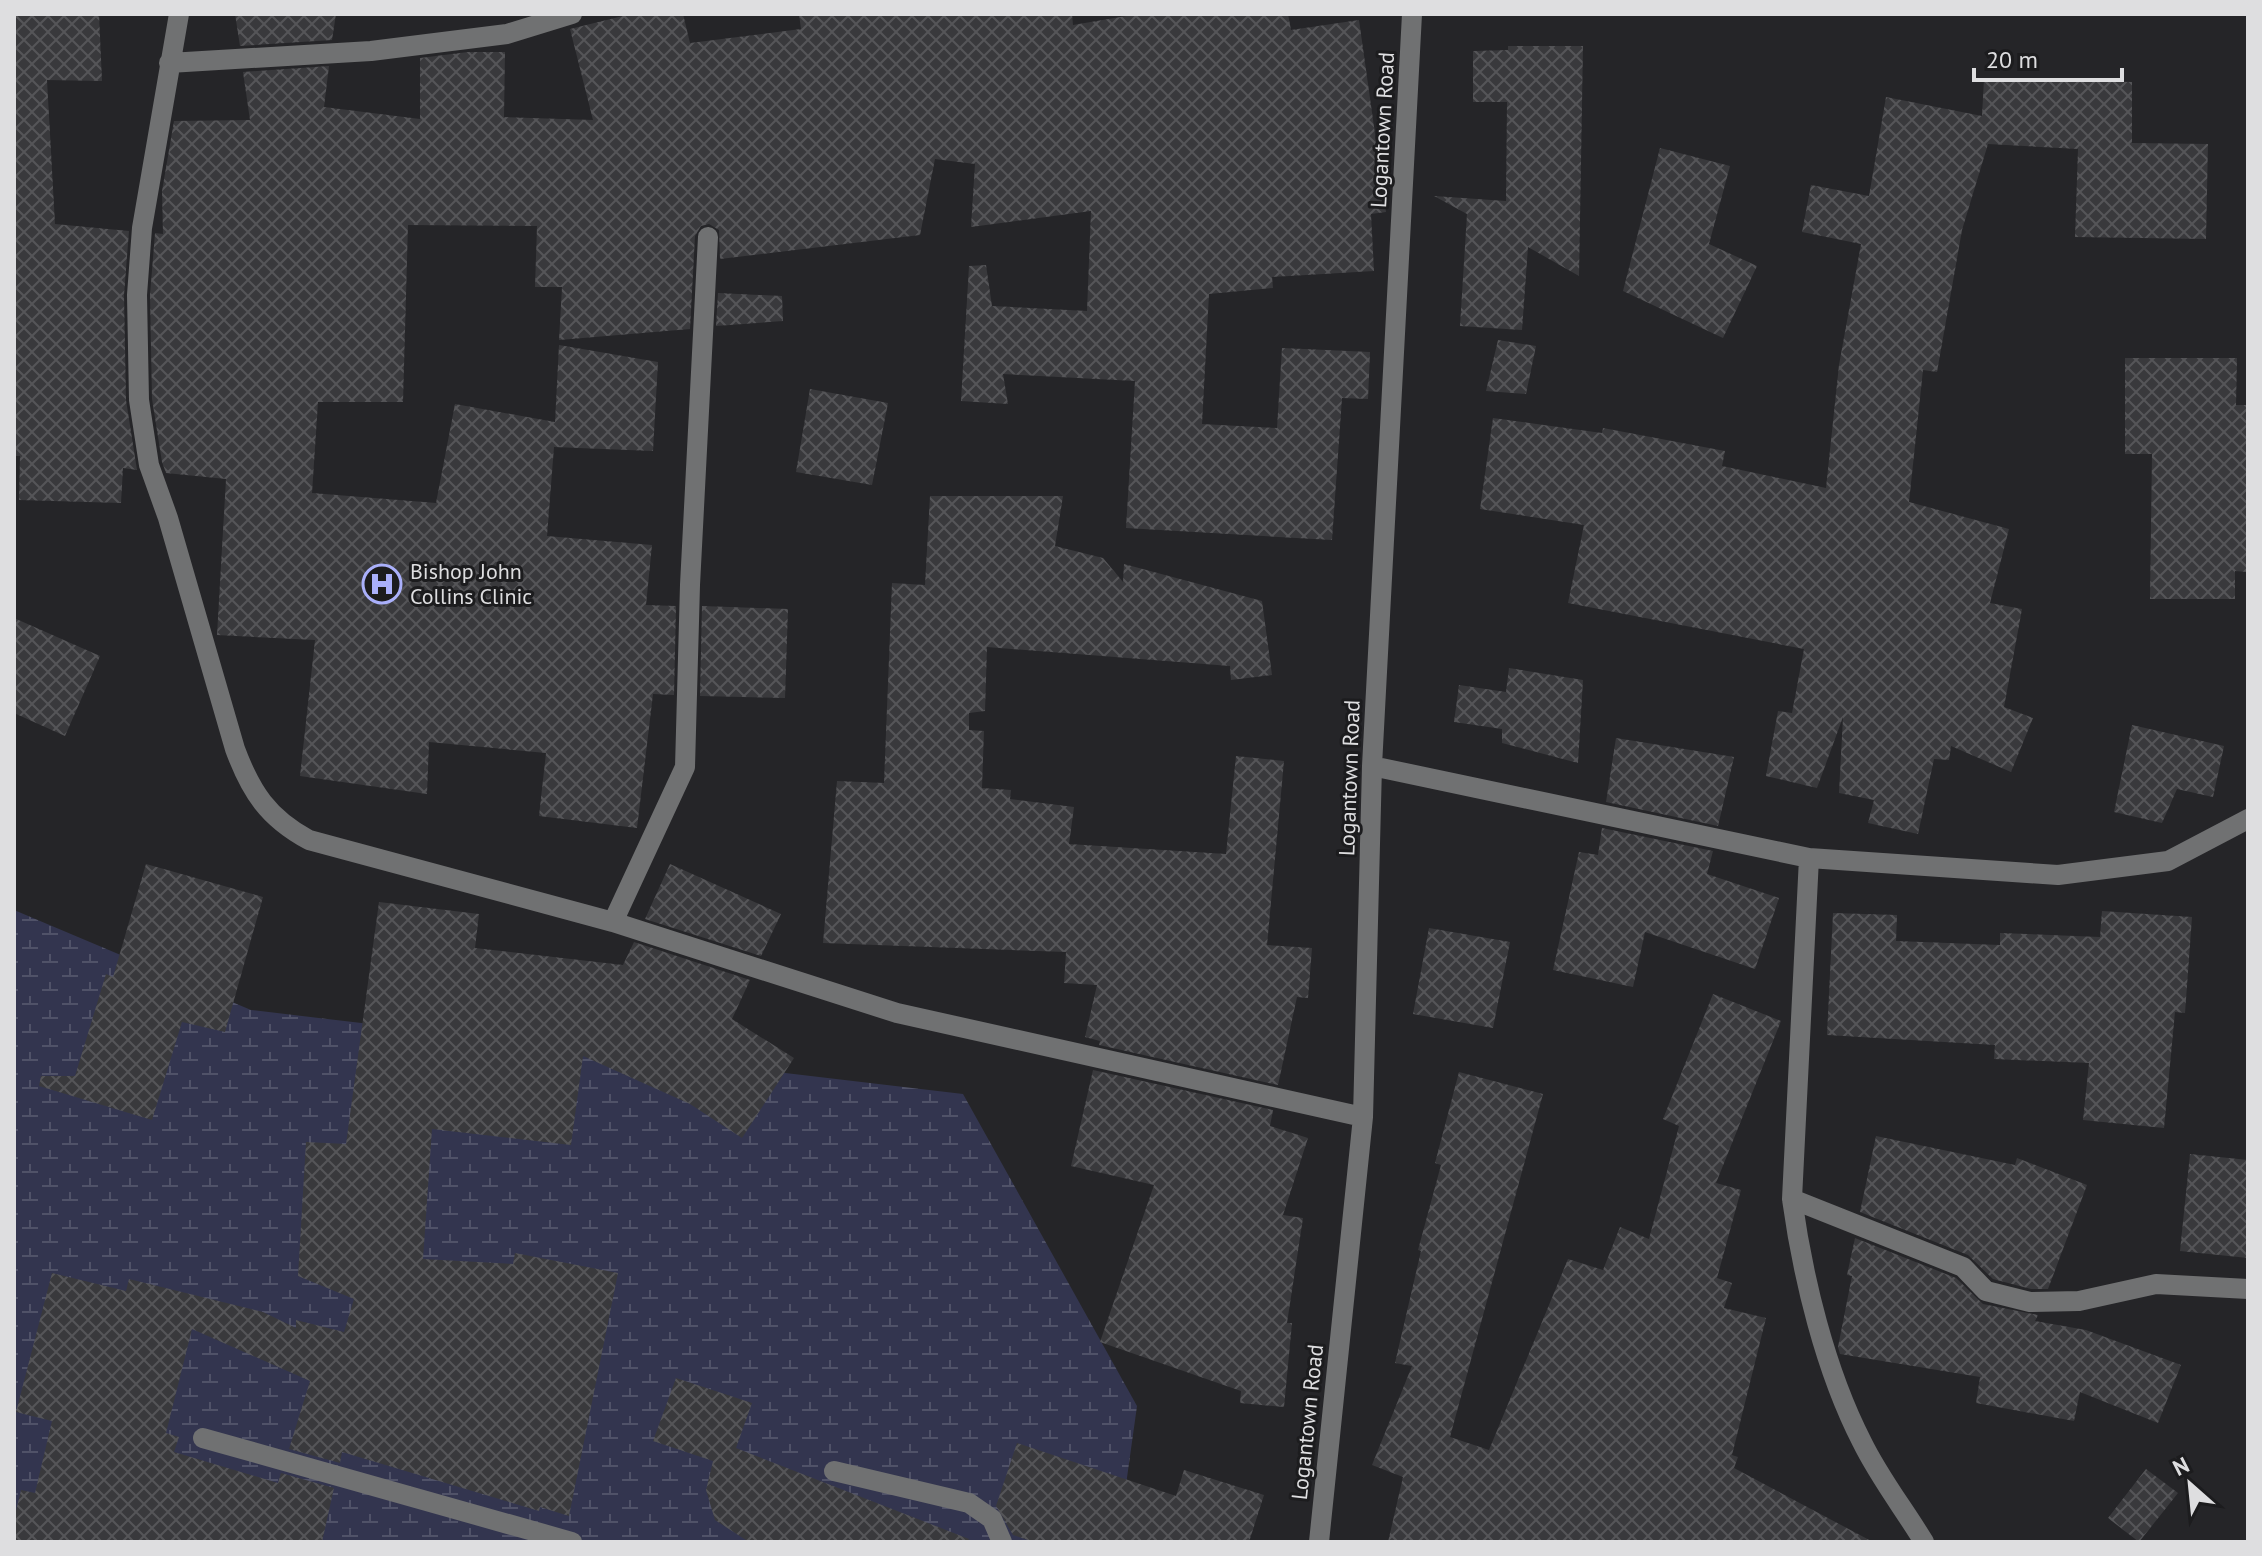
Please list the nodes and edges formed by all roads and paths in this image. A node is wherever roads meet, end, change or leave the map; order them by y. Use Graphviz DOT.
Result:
graph roads {
  1 [pos="179,14"];
  2 [pos="572,14"];
  3 [pos="1412,14"];
  4 [pos="169,63"];
  5 [pos="708,237"];
  6 [pos="1372,766"];
  7 [pos="2248,819"];
  8 [pos="1809,858"];
  9 [pos="613,922"];
  10 [pos="1363,1117"];
  11 [pos="1792,1199"];
  12 [pos="2248,1289"];
  13 [pos="203,1438"];
  14 [pos="834,1471"];
  15 [pos="572,1542"];
  16 [pos="1002,1542"];
  17 [pos="1319,1542"];
  18 [pos="1924,1542"];
  1 -- 4 [label="street"];
  2 -- 4 [label="street"];
  3 -- 6 [label="street, Logantown Road"];
  4 -- 9 [label="street"];
  5 -- 9 [label="street"];
  6 -- 8 [label="street"];
  6 -- 10 [label="street, Logantown Road"];
  7 -- 8 [label="street"];
  8 -- 11 [label="street"];
  9 -- 10 [label="street"];
  10 -- 17 [label="street, Logantown Road"];
  11 -- 12 [label="street"];
  11 -- 18 [label="street"];
  13 -- 15 [label="street"];
  14 -- 16 [label="street"];
}
